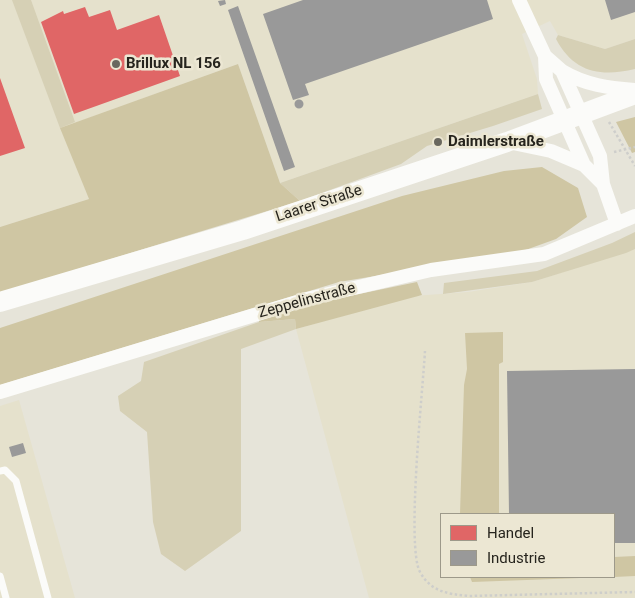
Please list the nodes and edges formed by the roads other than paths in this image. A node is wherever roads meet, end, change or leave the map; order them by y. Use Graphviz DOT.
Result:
graph roads {
  1 [pos="519,0"];
  2 [pos="545,56"];
  3 [pos="562,72"];
  4 [pos="635,90"];
  5 [pos="635,94"];
  6 [pos="573,118"];
  7 [pos="507,142"];
  8 [pos="584,165"];
  9 [pos="603,184"];
  10 [pos="635,216"];
  11 [pos="617,224"];
  12 [pos="0,302"];
  13 [pos="0,392"];
  14 [pos="0,471"];
  15 [pos="0,576"];
  16 [pos="6,598"];
  17 [pos="48,598"];
  1 -- 2 [label="street"];
  2 -- 3 [label="street"];
  2 -- 6 [label="street"];
  3 -- 4 [label="street"];
  3 -- 6 [label="street"];
  5 -- 6 [label="main road, Laarer Straße"];
  6 -- 7 [label="main road, Laarer Straße"];
  6 -- 8 [label="street"];
  6 -- 9 [label="street"];
  7 -- 8 [label="street"];
  7 -- 12 [label="main road, Laarer Straße"];
  8 -- 9 [label="street"];
  9 -- 11 [label="street"];
  10 -- 11 [label="street, Zeppelinstraße"];
  11 -- 13 [label="street, Zeppelinstraße"];
  14 -- 17 [label="lane"];
  15 -- 16 [label="lane"];
}
